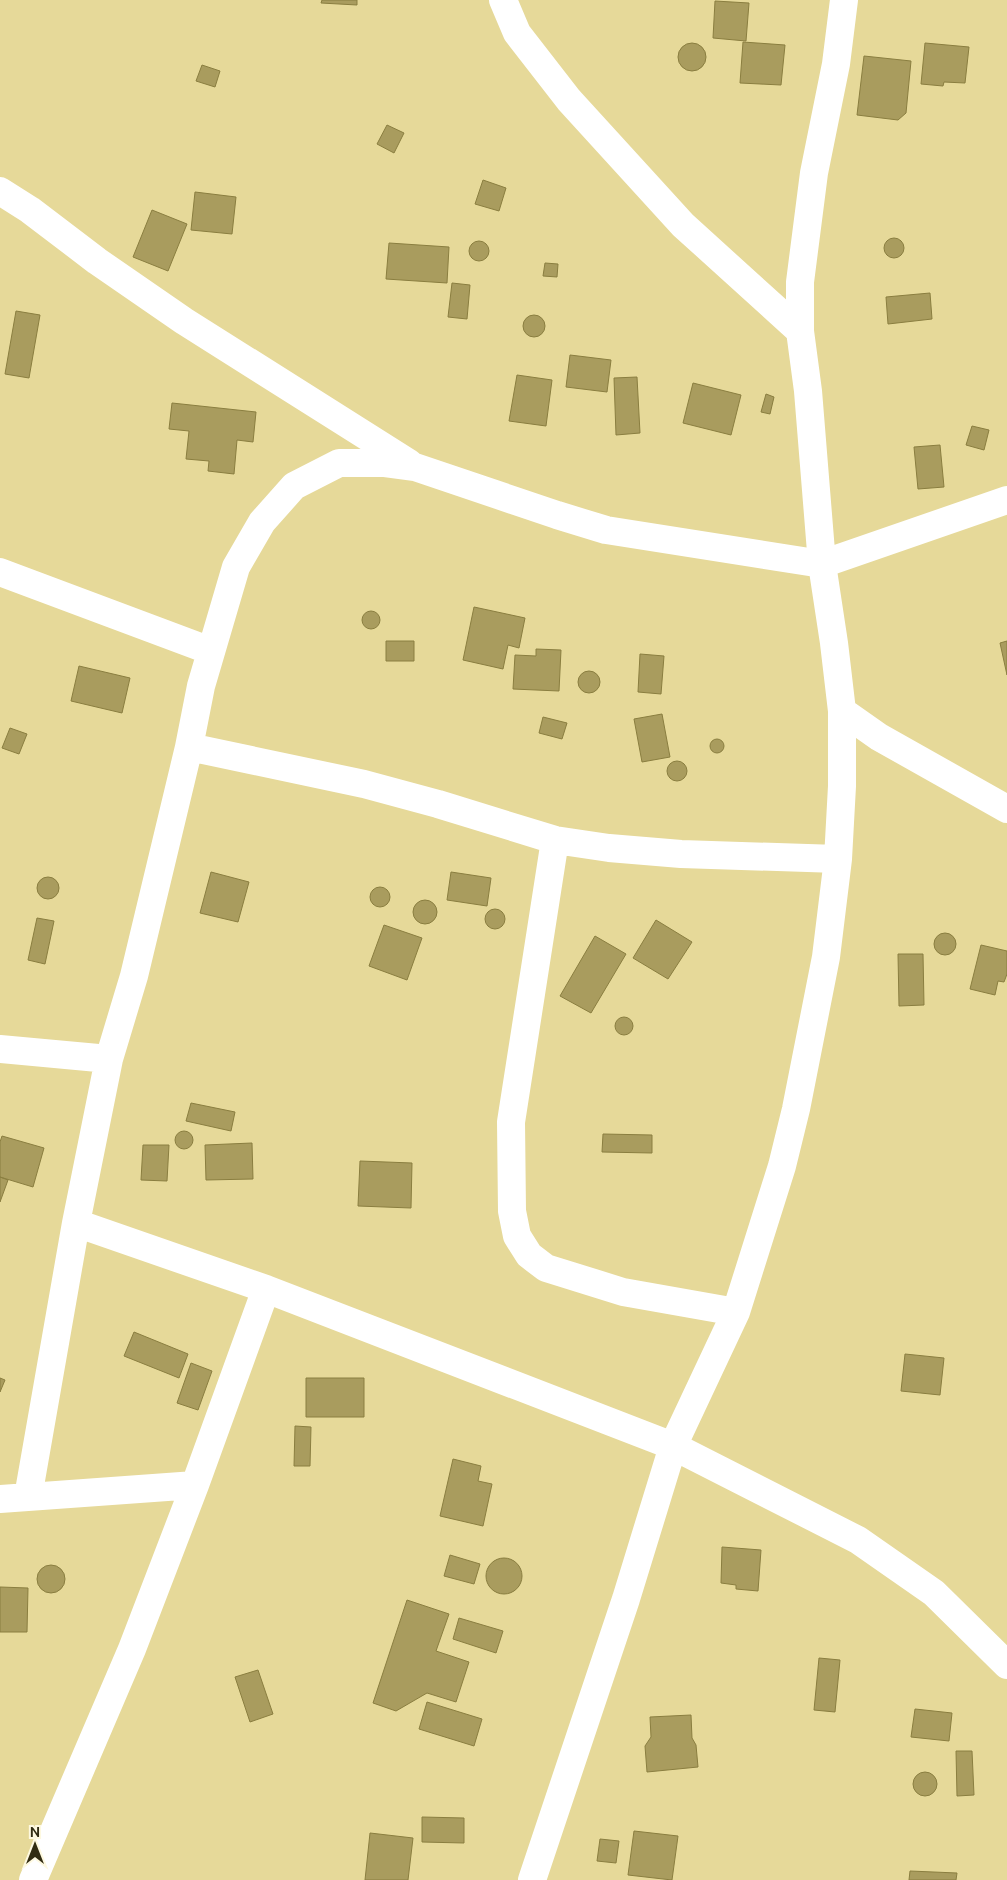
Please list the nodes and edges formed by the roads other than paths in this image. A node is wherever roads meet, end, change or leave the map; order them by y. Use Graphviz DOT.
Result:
graph roads {
  1 [pos="503,0"];
  2 [pos="844,0"];
  3 [pos="0,191"];
  4 [pos="800,331"];
  5 [pos="415,467"];
  6 [pos="1007,500"];
  7 [pos="822,564"];
  8 [pos="0,572"];
  9 [pos="211,651"];
  10 [pos="842,711"];
  11 [pos="189,747"];
  12 [pos="1007,809"];
  13 [pos="555,840"];
  14 [pos="838,859"];
  15 [pos="0,1049"];
  16 [pos="108,1059"];
  17 [pos="76,1223"];
  18 [pos="266,1289"];
  19 [pos="736,1312"];
  20 [pos="673,1446"];
  21 [pos="195,1485"];
  22 [pos="28,1497"];
  23 [pos="0,1499"];
  24 [pos="1007,1665"];
  25 [pos="33,1880"];
  26 [pos="532,1880"];
  1 -- 4 [label="street"];
  2 -- 4 [label="street"];
  3 -- 5 [label="street"];
  4 -- 7 [label="street"];
  5 -- 7 [label="street"];
  5 -- 9 [label="street"];
  6 -- 7 [label="street"];
  7 -- 10 [label="street"];
  8 -- 9 [label="street"];
  9 -- 11 [label="street"];
  10 -- 12 [label="street"];
  10 -- 14 [label="street"];
  11 -- 13 [label="street"];
  11 -- 16 [label="street"];
  13 -- 14 [label="street"];
  13 -- 19 [label="street"];
  14 -- 19 [label="street"];
  15 -- 16 [label="street"];
  16 -- 17 [label="street"];
  17 -- 18 [label="street"];
  17 -- 22 [label="street"];
  18 -- 20 [label="street"];
  18 -- 21 [label="street"];
  19 -- 20 [label="street"];
  20 -- 24 [label="street"];
  20 -- 26 [label="street"];
  21 -- 22 [label="street"];
  21 -- 25 [label="street"];
  22 -- 23 [label="street"];
}
